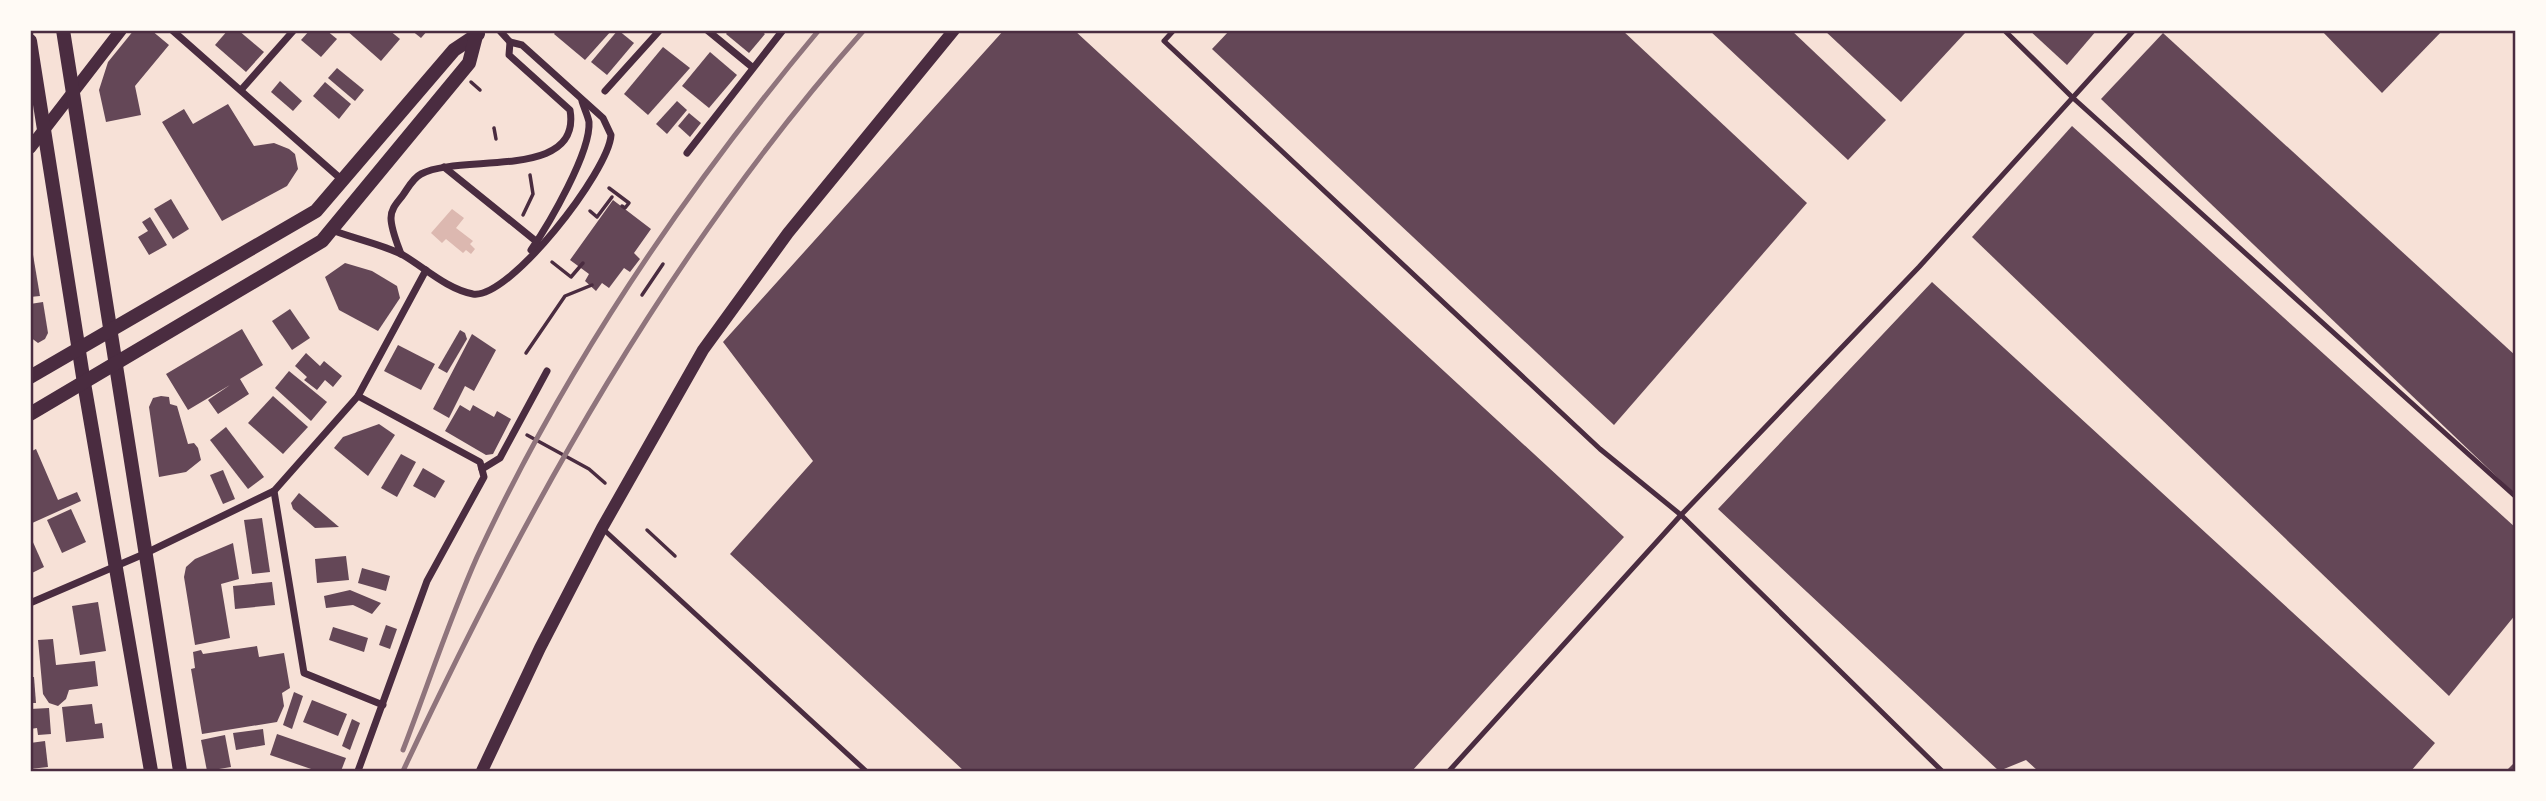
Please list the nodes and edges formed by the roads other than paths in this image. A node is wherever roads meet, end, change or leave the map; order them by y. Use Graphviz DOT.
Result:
graph roads {
  1 [pos="63,30"];
  2 [pos="121,30"];
  3 [pos="172,30"];
  4 [pos="294,30"];
  5 [pos="499,30"];
  6 [pos="660,30"];
  7 [pos="707,30"];
  8 [pos="783,30"];
  9 [pos="954,30"];
  10 [pos="1174,30"];
  11 [pos="2004,30"];
  12 [pos="2134,30"];
  13 [pos="479,33"];
  14 [pos="30,41"];
  15 [pos="510,42"];
  16 [pos="751,67"];
  17 [pos="74,90"];
  18 [pos="241,90"];
  19 [pos="605,91"];
  20 [pos="2072,97"];
  21 [pos="581,100"];
  22 [pos="45,128"];
  23 [pos="30,148"];
  24 [pos="687,153"];
  25 [pos="444,167"];
  26 [pos="341,179"];
  27 [pos="332,229"];
  28 [pos="537,242"];
  29 [pos="401,254"];
  30 [pos="520,264"];
  31 [pos="426,270"];
  32 [pos="111,330"];
  33 [pos="79,347"];
  34 [pos="115,364"];
  35 [pos="547,371"];
  36 [pos="30,377"];
  37 [pos="84,383"];
  38 [pos="358,396"];
  39 [pos="30,414"];
  40 [pos="482,469"];
  41 [pos="274,491"];
  42 [pos="2516,497"];
  43 [pos="1681,515"];
  44 [pos="602,528"];
  45 [pos="144,554"];
  46 [pos="117,566"];
  47 [pos="30,603"];
  48 [pos="383,705"];
  49 [pos="151,771"];
  50 [pos="180,771"];
  51 [pos="358,771"];
  52 [pos="482,771"];
  53 [pos="866,771"];
  54 [pos="1449,771"];
  55 [pos="1942,771"];
  1 -- 17 [label="main road"];
  2 -- 17 [label="street"];
  3 -- 18 [label="street"];
  4 -- 18 [label="street"];
  5 -- 15 [label="street"];
  6 -- 19 [label="street"];
  7 -- 16 [label="street"];
  8 -- 16 [label="street"];
  9 -- 44 [label="street"];
  10 -- 43 [label="lane"];
  11 -- 20 [label="lane"];
  12 -- 20 [label="lane"];
  13 -- 26 [label="main road"];
  13 -- 27 [label="main road"];
  14 -- 22 [label="main road"];
  15 -- 21 [label="street"];
  15 -- 25 [label="street"];
  16 -- 24 [label="street"];
  17 -- 22 [label="street"];
  17 -- 32 [label="main road"];
  18 -- 26 [label="street"];
  20 -- 42 [label="lane"];
  20 -- 43 [label="lane"];
  21 -- 28 [label="street"];
  21 -- 30 [label="street"];
  22 -- 23 [label="street"];
  22 -- 33 [label="main road"];
  25 -- 28 [label="street"];
  25 -- 29 [label="street"];
  26 -- 32 [label="main road"];
  27 -- 29 [label="street"];
  27 -- 34 [label="main road"];
  28 -- 30 [label="street"];
  29 -- 31 [label="street"];
  30 -- 31 [label="street"];
  31 -- 38 [label="street"];
  32 -- 33 [label="main road"];
  32 -- 34 [label="main road"];
  33 -- 36 [label="main road"];
  33 -- 37 [label="main road"];
  34 -- 37 [label="main road"];
  34 -- 45 [label="main road"];
  35 -- 40 [label="street"];
  37 -- 39 [label="main road"];
  37 -- 46 [label="main road"];
  38 -- 40 [label="street"];
  38 -- 41 [label="street"];
  40 -- 48 [label="street"];
  41 -- 45 [label="street"];
  41 -- 48 [label="street"];
  43 -- 54 [label="lane"];
  43 -- 55 [label="lane"];
  44 -- 52 [label="street"];
  44 -- 53 [label="lane"];
  45 -- 46 [label="street"];
  45 -- 50 [label="main road"];
  46 -- 47 [label="street"];
  46 -- 49 [label="main road"];
  48 -- 51 [label="street"];
}
